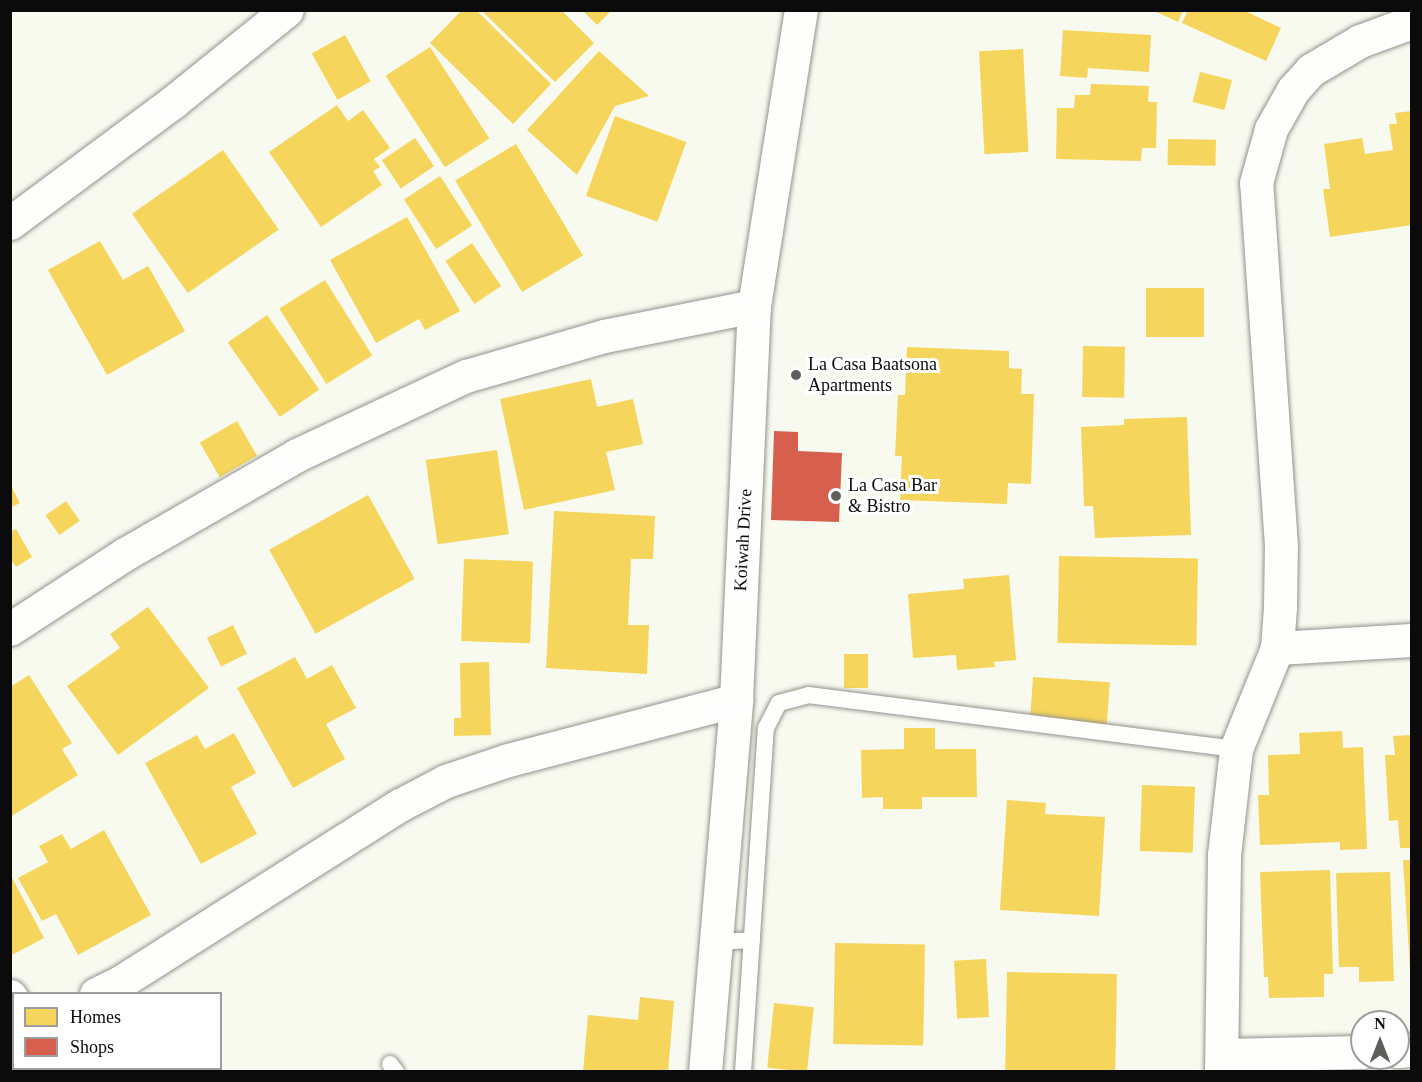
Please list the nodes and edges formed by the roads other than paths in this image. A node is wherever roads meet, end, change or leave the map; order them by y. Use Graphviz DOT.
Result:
graph roads {
  1 [pos="287,10"];
  2 [pos="801,10"];
  3 [pos="1412,22"];
  4 [pos="10,224"];
  5 [pos="754,306"];
  6 [pos="10,628"];
  7 [pos="1412,640"];
  8 [pos="1277,648"];
  9 [pos="736,700"];
  10 [pos="1236,749"];
  11 [pos="753,940"];
  12 [pos="716,942"];
  13 [pos="98,992"];
  14 [pos="1350,1053"];
  15 [pos="1221,1063"];
  16 [pos="705,1071"];
  17 [pos="743,1071"];
  1 -- 4 [label="street"];
  2 -- 5 [label="street, Koiwah Drive"];
  3 -- 8 [label="street"];
  5 -- 6 [label="street"];
  5 -- 9 [label="street, Koiwah Drive"];
  7 -- 8 [label="street"];
  8 -- 10 [label="street"];
  9 -- 12 [label="street, Koiwah Drive"];
  9 -- 13 [label="street"];
  10 -- 11 [label="lane"];
  10 -- 15 [label="street"];
  11 -- 12 [label="lane"];
  11 -- 17 [label="lane"];
  12 -- 16 [label="street, Koiwah Drive"];
  14 -- 15 [label="street"];
}
